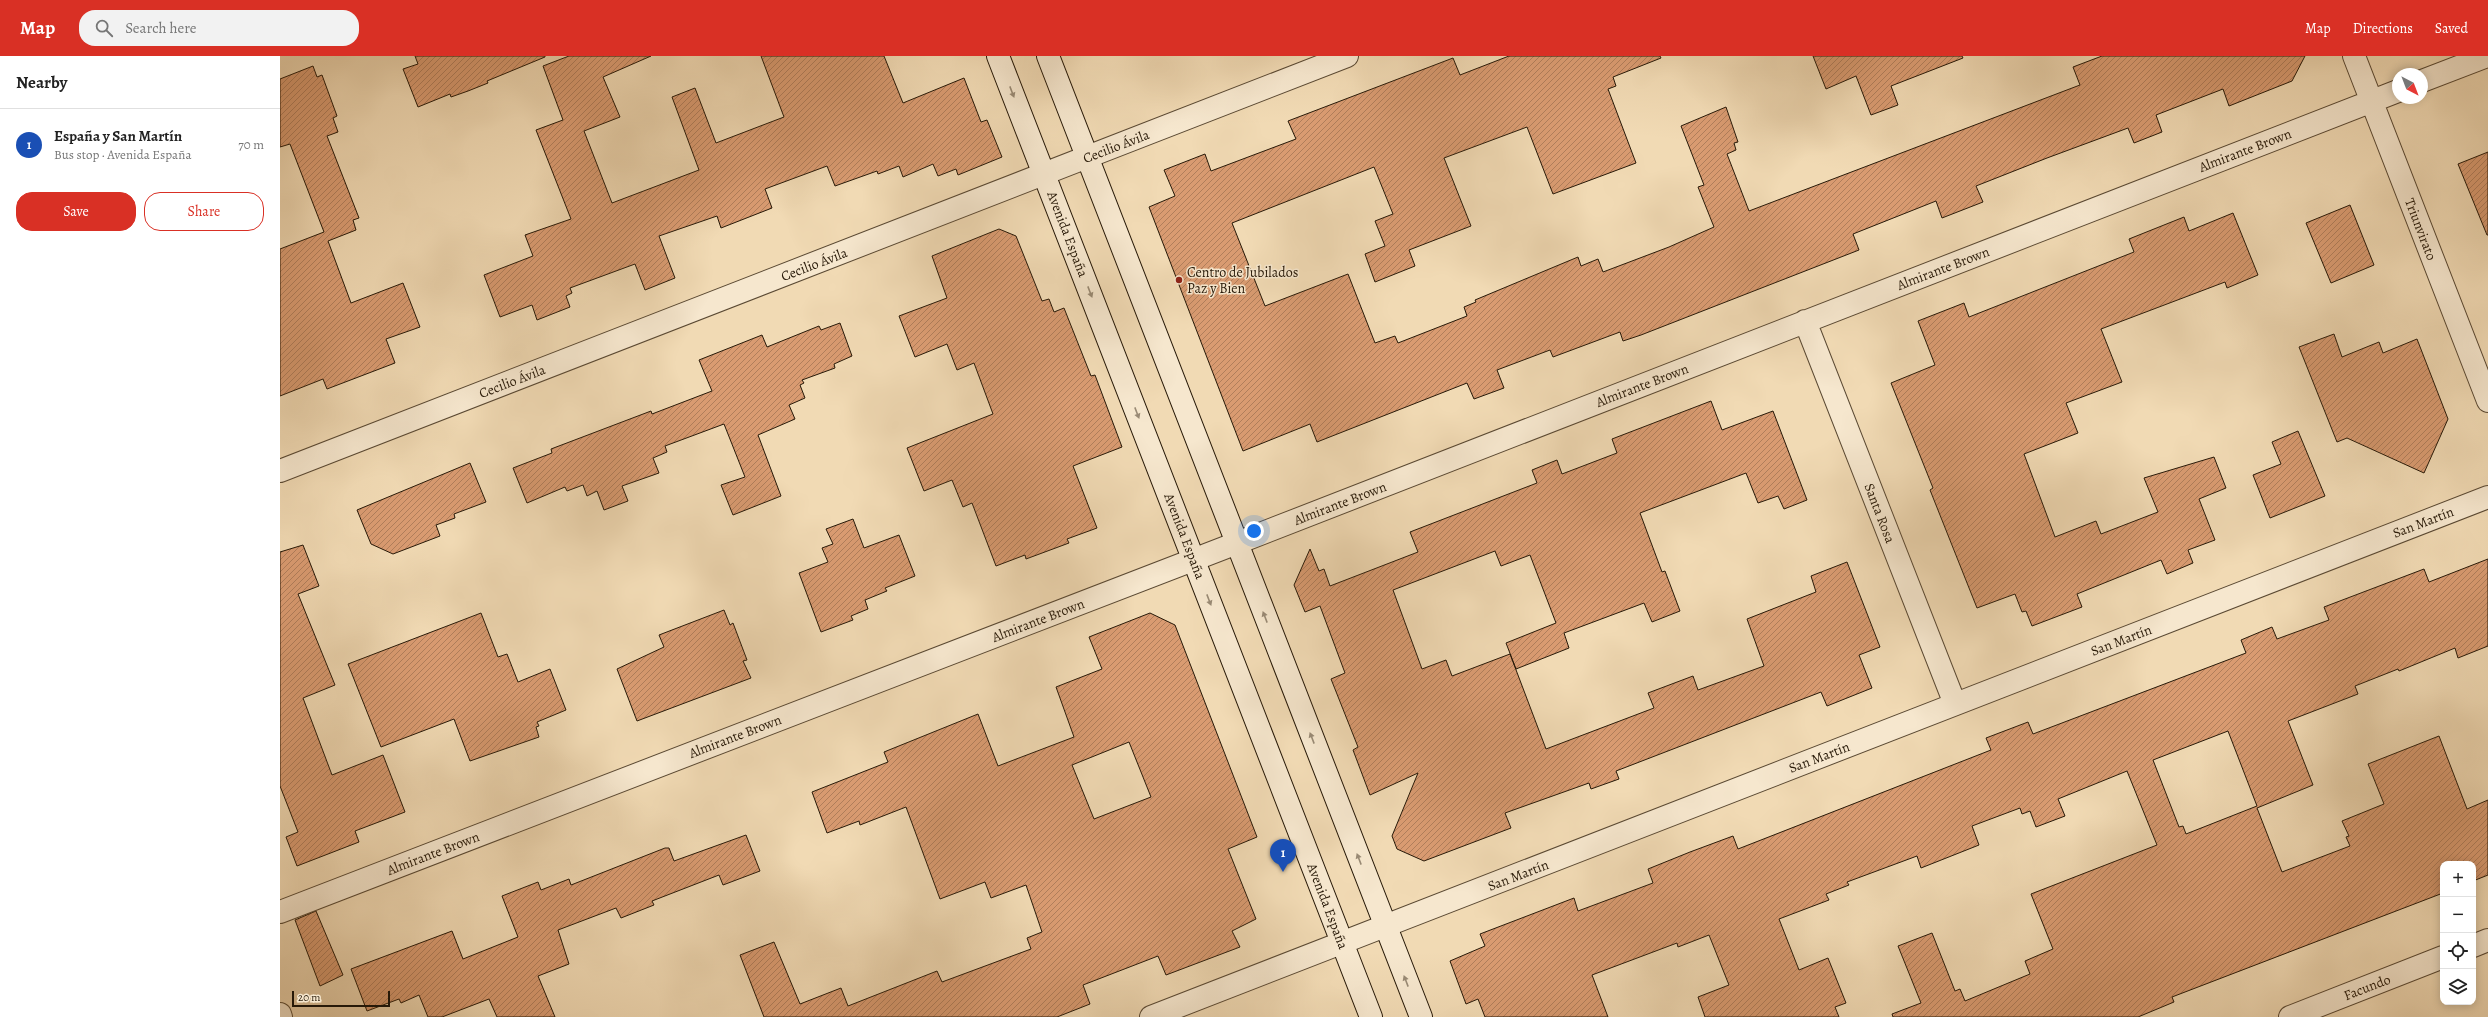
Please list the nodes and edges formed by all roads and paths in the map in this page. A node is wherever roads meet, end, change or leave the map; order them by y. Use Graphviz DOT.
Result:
graph roads {
  1 [pos="998,56"];
  2 [pos="1048,56"];
  3 [pos="1347,56"];
  4 [pos="2354,56"];
  5 [pos="2487,56"];
  6 [pos="2428,79"];
  7 [pos="2392,92"];
  8 [pos="2371,101"];
  9 [pos="1087,157"];
  10 [pos="1044,174"];
  11 [pos="1805,322"];
  12 [pos="2488,401"];
  13 [pos="280,471"];
  14 [pos="2488,497"];
  15 [pos="1237,543"];
  16 [pos="1194,560"];
  17 [pos="1955,704"];
  18 [pos="280,912"];
  19 [pos="1386,927"];
  20 [pos="2488,940"];
  21 [pos="1342,943"];
  22 [pos="2476,945"];
  23 [pos="2440,958"];
  24 [pos="1150,1017"];
  25 [pos="1371,1017"];
  26 [pos="1421,1017"];
  27 [pos="2290,1017"];
  1 -- 10 [label="street, Avenida España, one-way"];
  2 -- 9 [label="street"];
  3 -- 9 [label="street, Cecilio Ávila"];
  4 -- 8 [label="street, Triunvirato"];
  5 -- 6 [label="street"];
  7 -- 8 [label="street, Almirante Brown"];
  8 -- 11 [label="street, Almirante Brown"];
  8 -- 12 [label="street, Triunvirato"];
  9 -- 10 [label="street, Cecilio Ávila"];
  9 -- 15 [label="street"];
  10 -- 13 [label="street, Cecilio Ávila"];
  10 -- 16 [label="street, Avenida España, one-way"];
  11 -- 15 [label="street, Almirante Brown"];
  11 -- 17 [label="street, Santa Rosa"];
  14 -- 17 [label="street, San Martín"];
  15 -- 16 [label="street, Almirante Brown"];
  19 -- 15 [label="street, one-way"];
  16 -- 18 [label="street, Almirante Brown"];
  16 -- 21 [label="street, Avenida España, one-way"];
  17 -- 19 [label="street, San Martín"];
  19 -- 21 [label="street, San Martín"];
  26 -- 19 [label="street, one-way"];
  20 -- 22 [label="street"];
  21 -- 24 [label="street, San Martín"];
  21 -- 25 [label="street, Avenida España"];
  23 -- 27 [label="street, Facundo"];
}
